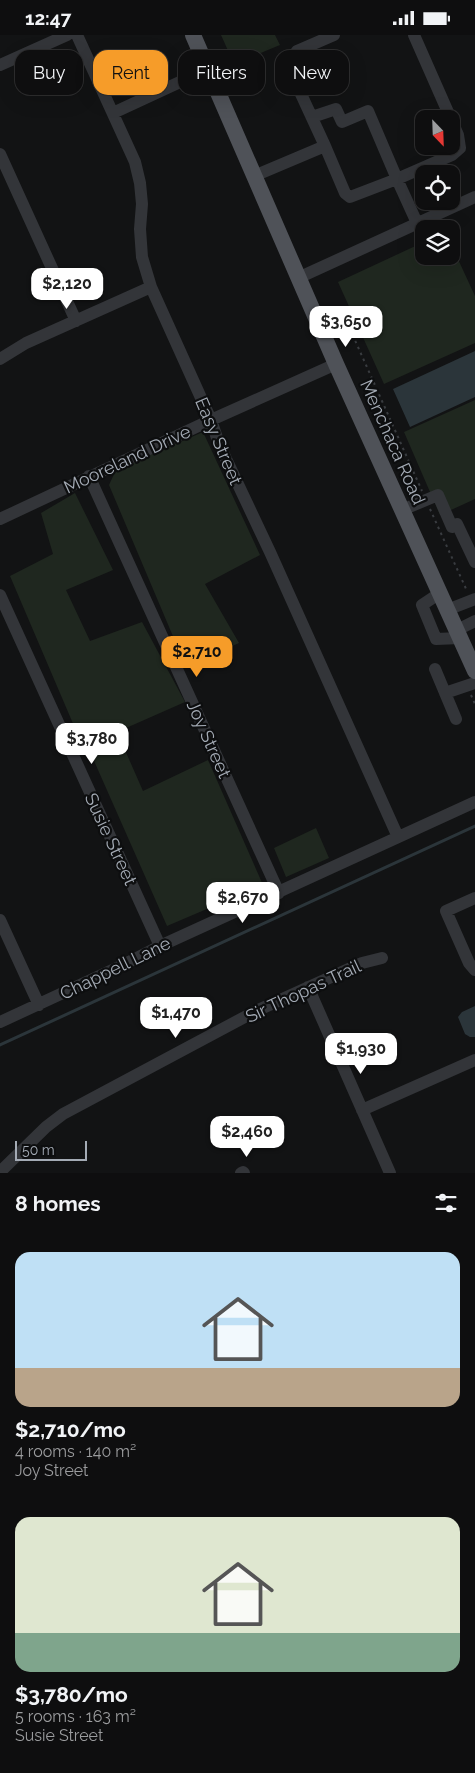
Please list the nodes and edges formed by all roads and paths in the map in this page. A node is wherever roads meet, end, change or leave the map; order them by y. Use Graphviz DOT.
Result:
graph roads {
  1 [pos="66,35"];
  2 [pos="77,35"];
  3 [pos="193,35"];
  4 [pos="334,35"];
  5 [pos="414,35"];
  6 [pos="200,50"];
  7 [pos="0,65"];
  8 [pos="178,83"];
  9 [pos="219,95"];
  10 [pos="447,110"];
  11 [pos="113,113"];
  12 [pos="312,117"];
  13 [pos="325,146"];
  14 [pos="0,155"];
  15 [pos="452,155"];
  16 [pos="254,176"];
  17 [pos="397,179"];
  18 [pos="475,197"];
  19 [pos="416,220"];
  20 [pos="424,220"];
  21 [pos="415,224"];
  22 [pos="298,278"];
  23 [pos="151,287"];
  24 [pos="76,321"];
  25 [pos="350,329"];
  26 [pos="0,359"];
  27 [pos="336,364"];
  28 [pos="211,420"];
  29 [pos="89,476"];
  30 [pos="426,500"];
  31 [pos="402,510"];
  32 [pos="0,519"];
  33 [pos="475,562"];
  34 [pos="440,593"];
  35 [pos="0,595"];
  36 [pos="473,599"];
  37 [pos="448,610"];
  38 [pos="475,621"];
  39 [pos="458,634"];
  40 [pos="473,662"];
  41 [pos="435,669"];
  42 [pos="475,683"];
  43 [pos="445,693"];
  44 [pos="456,719"];
  45 [pos="475,802"];
  46 [pos="398,837"];
  47 [pos="279,893"];
  48 [pos="475,898"];
  49 [pos="0,919"];
  50 [pos="160,946"];
  51 [pos="382,958"];
  52 [pos="475,970"];
  53 [pos="308,987"];
  54 [pos="39,1005"];
  55 [pos="0,1022"];
  56 [pos="475,1060"];
  57 [pos="362,1110"];
  58 [pos="0,1172"];
  59 [pos="390,1173"];
  1 -- 7 [label="street"];
  2 -- 11 [label="street, Easy Street"];
  3 -- 6 [label="main road, Menchaca Road"];
  4 -- 12 [label="street"];
  5 -- 10 [label="street"];
  8 -- 11 [label="street"];
  9 -- 16 [label="main road, Menchaca Road"];
  11 -- 23 [label="street, Easy Street"];
  12 -- 13 [label="street"];
  12 -- 17 [label="street"];
  13 -- 16 [label="street"];
  13 -- 17 [label="street"];
  14 -- 24 [label="street"];
  15 -- 17 [label="street"];
  16 -- 22 [label="main road, Menchaca Road"];
  17 -- 19 [label="street"];
  18 -- 20 [label="street"];
  21 -- 22 [label="street"];
  22 -- 27 [label="main road, Menchaca Road"];
  23 -- 24 [label="street"];
  23 -- 28 [label="street, Easy Street"];
  24 -- 26 [label="street"];
  25 -- 30 [label="path"];
  27 -- 28 [label="street, Mooreland Drive"];
  27 -- 31 [label="main road, Menchaca Road"];
  28 -- 29 [label="street, Mooreland Drive"];
  28 -- 46 [label="street, Easy Street"];
  29 -- 32 [label="street, Mooreland Drive"];
  29 -- 47 [label="street, Joy Street"];
  30 -- 31 [label="street"];
  30 -- 33 [label="street"];
  30 -- 36 [label="path"];
  31 -- 34 [label="main road, Menchaca Road"];
  34 -- 37 [label="main road, Menchaca Road"];
  34 -- 39 [label="street"];
  35 -- 50 [label="street, Susie Street"];
  36 -- 37 [label="street"];
  37 -- 39 [label="main road, Menchaca Road"];
  38 -- 39 [label="street"];
  39 -- 40 [label="main road, Menchaca Road"];
  41 -- 43 [label="street"];
  42 -- 43 [label="street"];
  43 -- 44 [label="street"];
  45 -- 46 [label="street, Chappell Lane"];
  46 -- 47 [label="street, Chappell Lane"];
  47 -- 50 [label="street, Chappell Lane"];
  48 -- 52 [label="street"];
  49 -- 54 [label="street"];
  50 -- 54 [label="street, Chappell Lane"];
  51 -- 53 [label="street, Sir Thopas Trail"];
  53 -- 57 [label="street"];
  53 -- 58 [label="street, Sir Thopas Trail"];
  54 -- 55 [label="street, Chappell Lane"];
  56 -- 57 [label="street"];
  57 -- 59 [label="street"];
}
